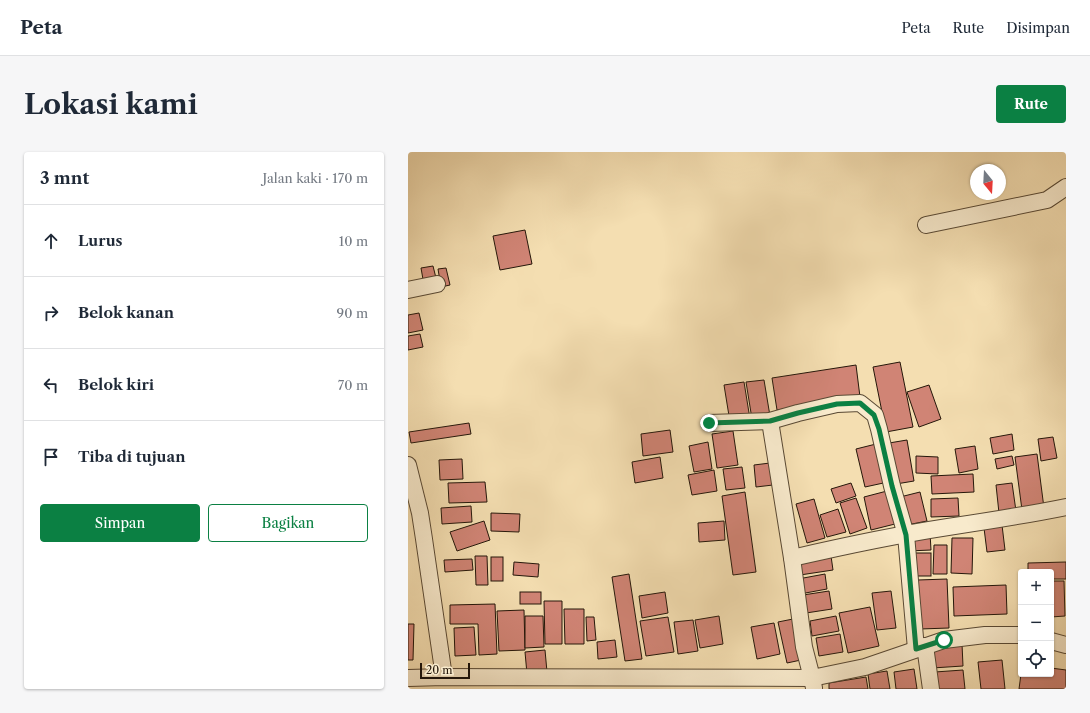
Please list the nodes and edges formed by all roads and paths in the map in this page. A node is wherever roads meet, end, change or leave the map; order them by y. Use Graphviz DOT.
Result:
graph roads {
  1 [pos="1066,187"];
  2 [pos="926,225"];
  3 [pos="437,284"];
  4 [pos="408,290"];
  5 [pos="770,421"];
  6 [pos="709,423"];
  7 [pos="408,465"];
  8 [pos="1066,507"];
  9 [pos="906,535"];
  10 [pos="792,558"];
  11 [pos="1018,635"];
  12 [pos="1054,642"];
  13 [pos="1066,646"];
  14 [pos="921,647"];
  15 [pos="444,677"];
  16 [pos="408,678"];
  17 [pos="813,684"];
  18 [pos="931,689"];
  1 -- 2 [label="street"];
  3 -- 4 [label="street"];
  5 -- 6 [label="street"];
  5 -- 9 [label="street"];
  5 -- 10 [label="street"];
  7 -- 15 [label="street"];
  8 -- 9 [label="street"];
  9 -- 10 [label="street"];
  9 -- 14 [label="street"];
  10 -- 17 [label="street"];
  11 -- 14 [label="street"];
  12 -- 13 [label="street"];
  14 -- 17 [label="street"];
  14 -- 18 [label="street"];
  15 -- 16 [label="street"];
  15 -- 17 [label="street"];
}
